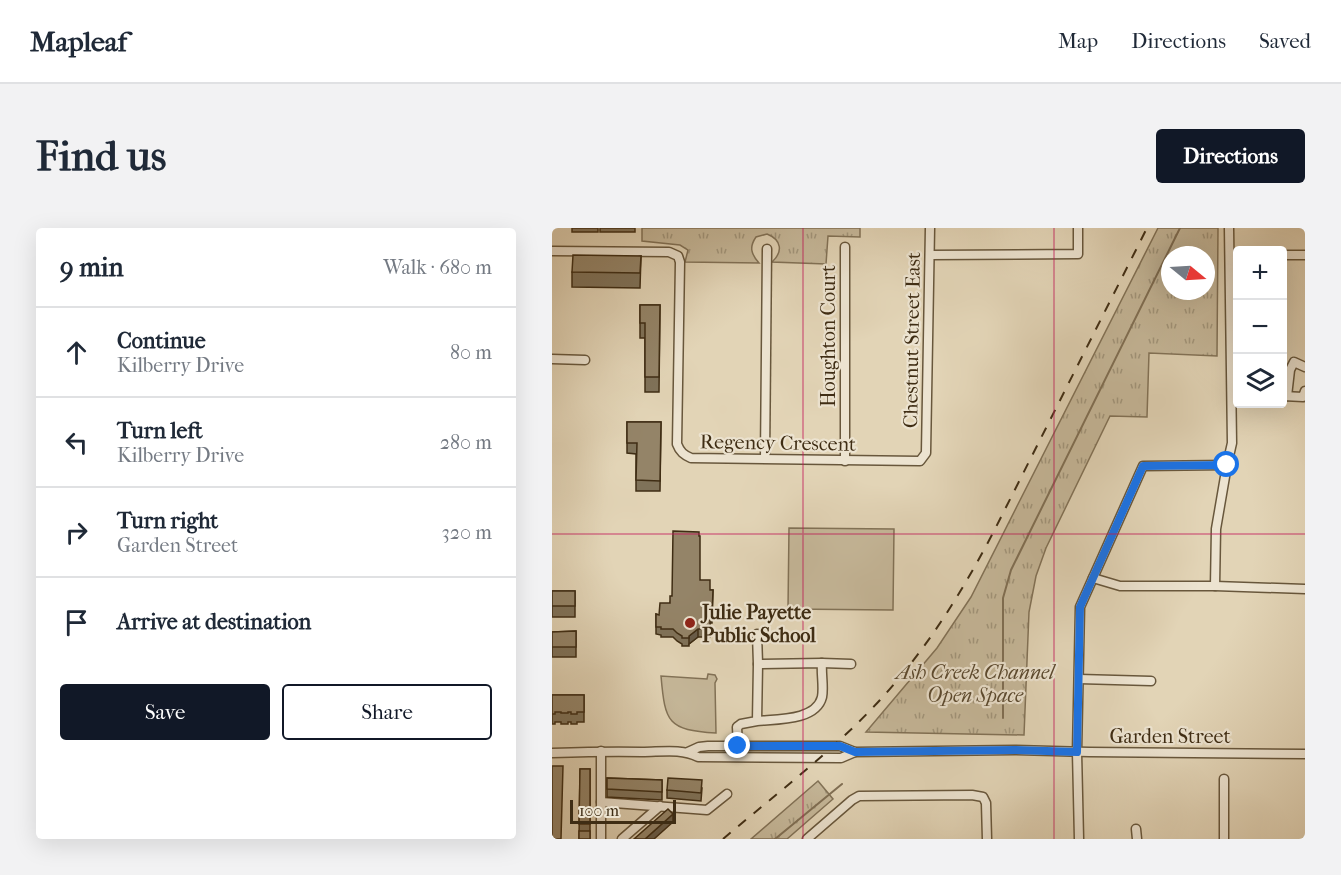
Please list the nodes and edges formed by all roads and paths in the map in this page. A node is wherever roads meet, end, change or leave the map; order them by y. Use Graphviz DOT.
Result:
graph roads {
  1 [pos="930,228"];
  2 [pos="1078,228"];
  3 [pos="1229,228"];
  4 [pos="845,247"];
  5 [pos="766,249"];
  6 [pos="552,251"];
  7 [pos="930,255"];
  8 [pos="1287,255"];
  9 [pos="1305,255"];
  10 [pos="1233,256"];
  11 [pos="1233,300"];
  12 [pos="1234,354"];
  13 [pos="552,359"];
  14 [pos="585,360"];
  15 [pos="1305,367"];
  16 [pos="1287,386"];
  17 [pos="1305,391"];
  18 [pos="1287,396"];
  19 [pos="1233,408"];
  20 [pos="926,453"];
  21 [pos="765,458"];
  22 [pos="845,461"];
  23 [pos="1227,465"];
  24 [pos="1093,578"];
  25 [pos="1215,586"];
  26 [pos="1305,589"];
  27 [pos="757,634"];
  28 [pos="822,663"];
  29 [pos="758,664"];
  30 [pos="850,664"];
  31 [pos="1079,679"];
  32 [pos="1151,681"];
  33 [pos="757,721"];
  34 [pos="738,746"];
  35 [pos="601,751"];
  36 [pos="688,752"];
  37 [pos="855,752"];
  38 [pos="1077,752"];
  39 [pos="552,753"];
  40 [pos="1305,754"];
  41 [pos="724,757"];
  42 [pos="1224,779"];
  43 [pos="727,794"];
  44 [pos="601,802"];
  45 [pos="660,806"];
  46 [pos="1136,829"];
  47 [pos="601,839"];
  48 [pos="622,839"];
  49 [pos="807,839"];
  50 [pos="987,839"];
  51 [pos="1079,839"];
  52 [pos="1137,839"];
  53 [pos="1224,839"];
  1 -- 7 [label="street, Chestnut Street East"];
  2 -- 7 [label="street"];
  3 -- 10 [label="street"];
  4 -- 22 [label="street, Houghton Court"];
  5 -- 21 [label="street"];
  6 -- 21 [label="street, Regency Crescent"];
  7 -- 20 [label="street, Chestnut Street East"];
  8 -- 9 [label="street"];
  11 -- 12 [label="street"];
  13 -- 14 [label="street"];
  15 -- 16 [label="street"];
  17 -- 18 [label="street"];
  19 -- 23 [label="street"];
  20 -- 22 [label="street, Regency Crescent"];
  21 -- 22 [label="street, Regency Crescent"];
  23 -- 24 [label="street"];
  23 -- 25 [label="street"];
  24 -- 25 [label="street"];
  24 -- 31 [label="street"];
  25 -- 26 [label="street"];
  27 -- 29 [label="street"];
  28 -- 29 [label="street"];
  28 -- 30 [label="street"];
  28 -- 33 [label="street"];
  29 -- 33 [label="street"];
  31 -- 32 [label="street"];
  31 -- 38 [label="street"];
  33 -- 34 [label="street"];
  34 -- 36 [label="street, Garden Street"];
  34 -- 37 [label="street, Garden Street"];
  34 -- 41 [label="street"];
  35 -- 36 [label="street, Garden Street"];
  35 -- 39 [label="street, Garden Street"];
  35 -- 44 [label="street"];
  36 -- 41 [label="street, Garden Street"];
  37 -- 38 [label="street, Garden Street"];
  37 -- 41 [label="street, Garden Street"];
  38 -- 40 [label="street, Garden Street"];
  38 -- 51 [label="street"];
  42 -- 53 [label="street"];
  43 -- 45 [label="street"];
  44 -- 45 [label="street"];
  44 -- 47 [label="street"];
  45 -- 48 [label="street"];
  46 -- 52 [label="street"];
  49 -- 50 [label="street"];
}
